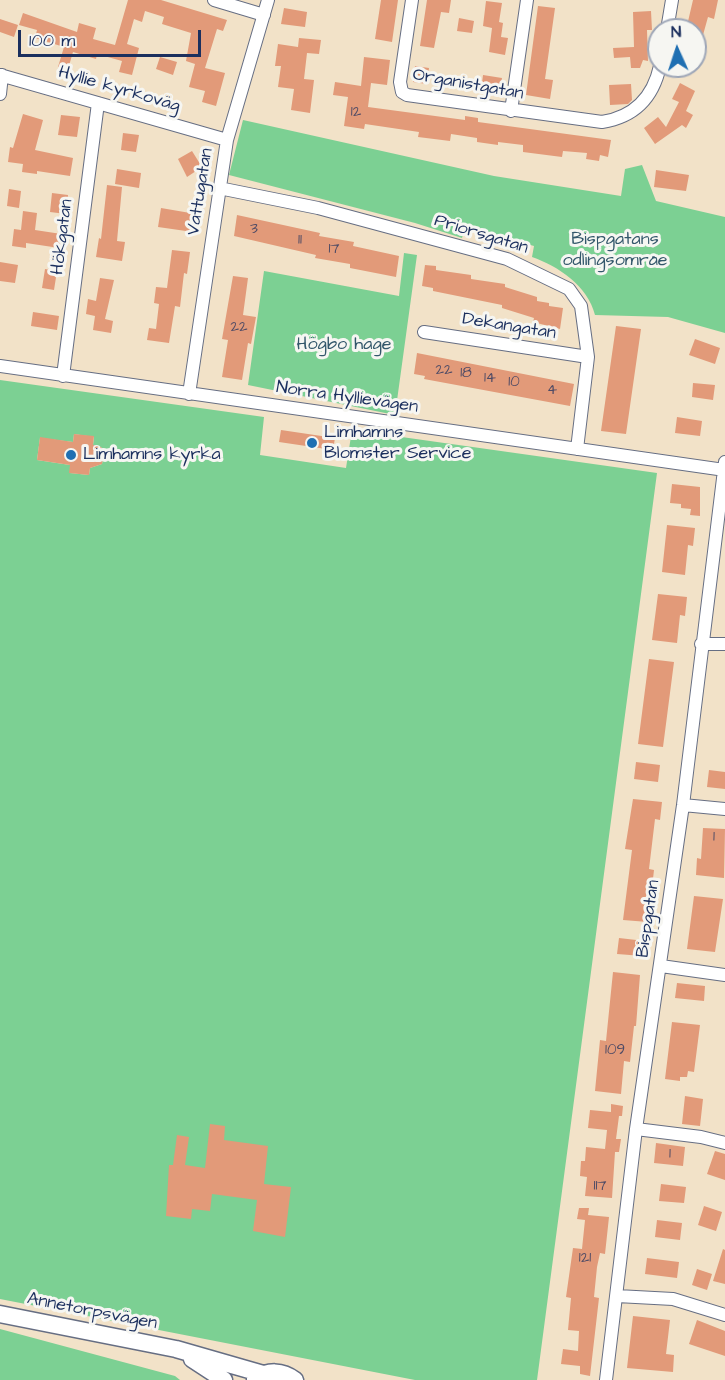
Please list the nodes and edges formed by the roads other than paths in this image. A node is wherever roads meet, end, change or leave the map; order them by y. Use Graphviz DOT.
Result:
graph roads {
  1 [pos="214,0"];
  2 [pos="268,0"];
  3 [pos="412,0"];
  4 [pos="527,0"];
  5 [pos="672,0"];
  6 [pos="264,15"];
  7 [pos="669,18"];
  8 [pos="1,75"];
  9 [pos="657,78"];
  10 [pos="0,94"];
  11 [pos="98,103"];
  12 [pos="511,111"];
  13 [pos="227,140"];
  14 [pos="219,188"];
  15 [pos="424,332"];
  16 [pos="588,357"];
  17 [pos="0,366"];
  18 [pos="63,376"];
  19 [pos="189,394"];
  20 [pos="577,449"];
  21 [pos="724,467"];
  22 [pos="701,644"];
  23 [pos="725,644"];
  24 [pos="683,805"];
  25 [pos="725,809"];
  26 [pos="661,966"];
  27 [pos="725,975"];
  28 [pos="636,1129"];
  29 [pos="725,1143"];
  30 [pos="617,1296"];
  31 [pos="0,1314"];
  32 [pos="725,1315"];
  33 [pos="176,1349"];
  34 [pos="258,1377"];
  35 [pos="224,1380"];
  36 [pos="295,1380"];
  37 [pos="606,1380"];
  1 -- 6 [label="street"];
  2 -- 6 [label="street, Vattugatan"];
  3 -- 12 [label="street, Organistgatan"];
  4 -- 12 [label="street"];
  5 -- 7 [label="street"];
  6 -- 13 [label="street, Vattugatan"];
  8 -- 10 [label="street"];
  8 -- 11 [label="street, Hyllie kyrkoväg"];
  9 -- 12 [label="street, Organistgatan"];
  11 -- 13 [label="street, Hyllie kyrkoväg"];
  11 -- 18 [label="street, Hökgatan"];
  13 -- 14 [label="street, Vattugatan"];
  14 -- 16 [label="street, Priorsgatan"];
  14 -- 19 [label="street, Vattugatan"];
  15 -- 16 [label="street, Dekangatan"];
  16 -- 20 [label="street, Priorsgatan"];
  17 -- 18 [label="street, Norra Hyllievägen"];
  18 -- 19 [label="street, Norra Hyllievägen"];
  19 -- 20 [label="street, Norra Hyllievägen"];
  20 -- 21 [label="street, Norra Hyllievägen"];
  21 -- 22 [label="street, Bispgatan"];
  22 -- 23 [label="street"];
  22 -- 24 [label="street, Bispgatan"];
  24 -- 25 [label="street"];
  24 -- 26 [label="street, Bispgatan"];
  26 -- 27 [label="street"];
  26 -- 28 [label="street, Bispgatan"];
  28 -- 29 [label="street"];
  28 -- 30 [label="street, Bispgatan"];
  30 -- 32 [label="street"];
  30 -- 37 [label="street, Bispgatan"];
  31 -- 33 [label="main road, Annetorpsvägen"];
  33 -- 34 [label="main road, Annetorpsvägen"];
  33 -- 35 [label="main road, Annetorpsvägen"];
  34 -- 36 [label="main road, Annetorpsvägen"];
}
